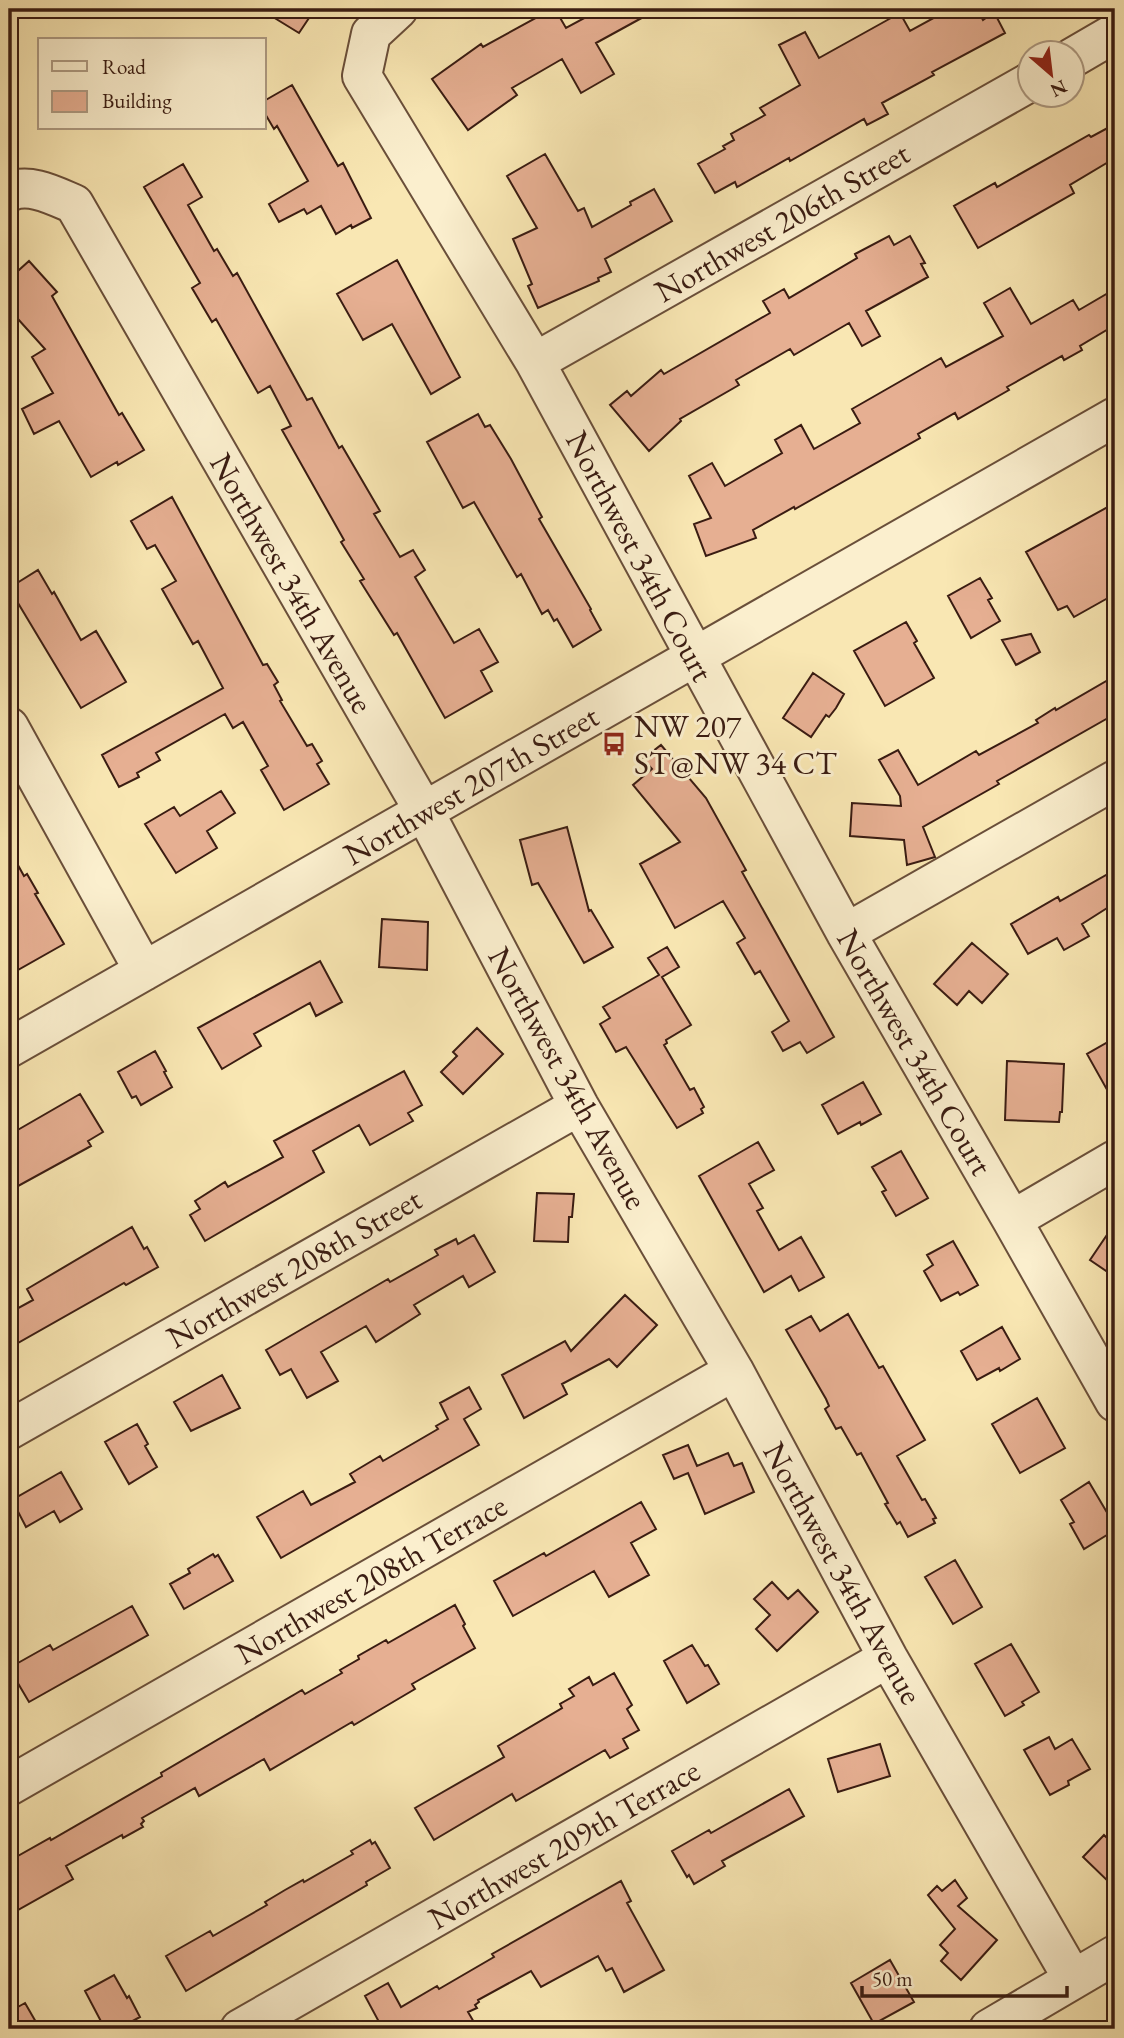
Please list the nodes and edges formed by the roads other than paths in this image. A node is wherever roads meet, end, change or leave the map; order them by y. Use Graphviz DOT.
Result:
graph roads {
  1 [pos="398,9"];
  2 [pos="1115,33"];
  3 [pos="1086,50"];
  4 [pos="1016,90"];
  5 [pos="9,192"];
  6 [pos="536,362"];
  7 [pos="1115,418"];
  8 [pos="695,657"];
  9 [pos="9,727"];
  10 [pos="1115,780"];
  11 [pos="424,811"];
  12 [pos="846,933"];
  13 [pos="144,971"];
  14 [pos="9,1048"];
  15 [pos="579,1106"];
  16 [pos="1115,1160"];
  17 [pos="1012,1220"];
  18 [pos="734,1371"];
  19 [pos="1115,1402"];
  20 [pos="9,1430"];
  21 [pos="888,1658"];
  22 [pos="9,1786"];
  23 [pos="1115,1955"];
  24 [pos="1073,1979"];
  25 [pos="240,2029"];
  26 [pos="989,2029"];
  1 -- 6 [label="street, Northwest 34th Court"];
  2 -- 3 [label="street"];
  4 -- 6 [label="street, Northwest 206th Street"];
  5 -- 11 [label="street, Northwest 34th Avenue"];
  6 -- 8 [label="street, Northwest 34th Court"];
  7 -- 8 [label="street, Northwest 207th Street"];
  8 -- 11 [label="street, Northwest 207th Street"];
  8 -- 12 [label="street, Northwest 34th Court"];
  9 -- 13 [label="street"];
  10 -- 12 [label="street"];
  11 -- 13 [label="street, Northwest 207th Street"];
  11 -- 15 [label="street, Northwest 34th Avenue"];
  12 -- 17 [label="street, Northwest 34th Court"];
  13 -- 14 [label="street, Northwest 207th Street"];
  15 -- 18 [label="street, Northwest 34th Avenue"];
  15 -- 20 [label="street, Northwest 208th Street"];
  16 -- 17 [label="street"];
  17 -- 19 [label="street, Northwest 34th Court"];
  18 -- 21 [label="street, Northwest 34th Avenue"];
  18 -- 22 [label="street, Northwest 208th Terrace"];
  21 -- 24 [label="street, Northwest 34th Avenue"];
  21 -- 25 [label="street, Northwest 209th Terrace"];
  23 -- 24 [label="street"];
  24 -- 26 [label="street"];
}
